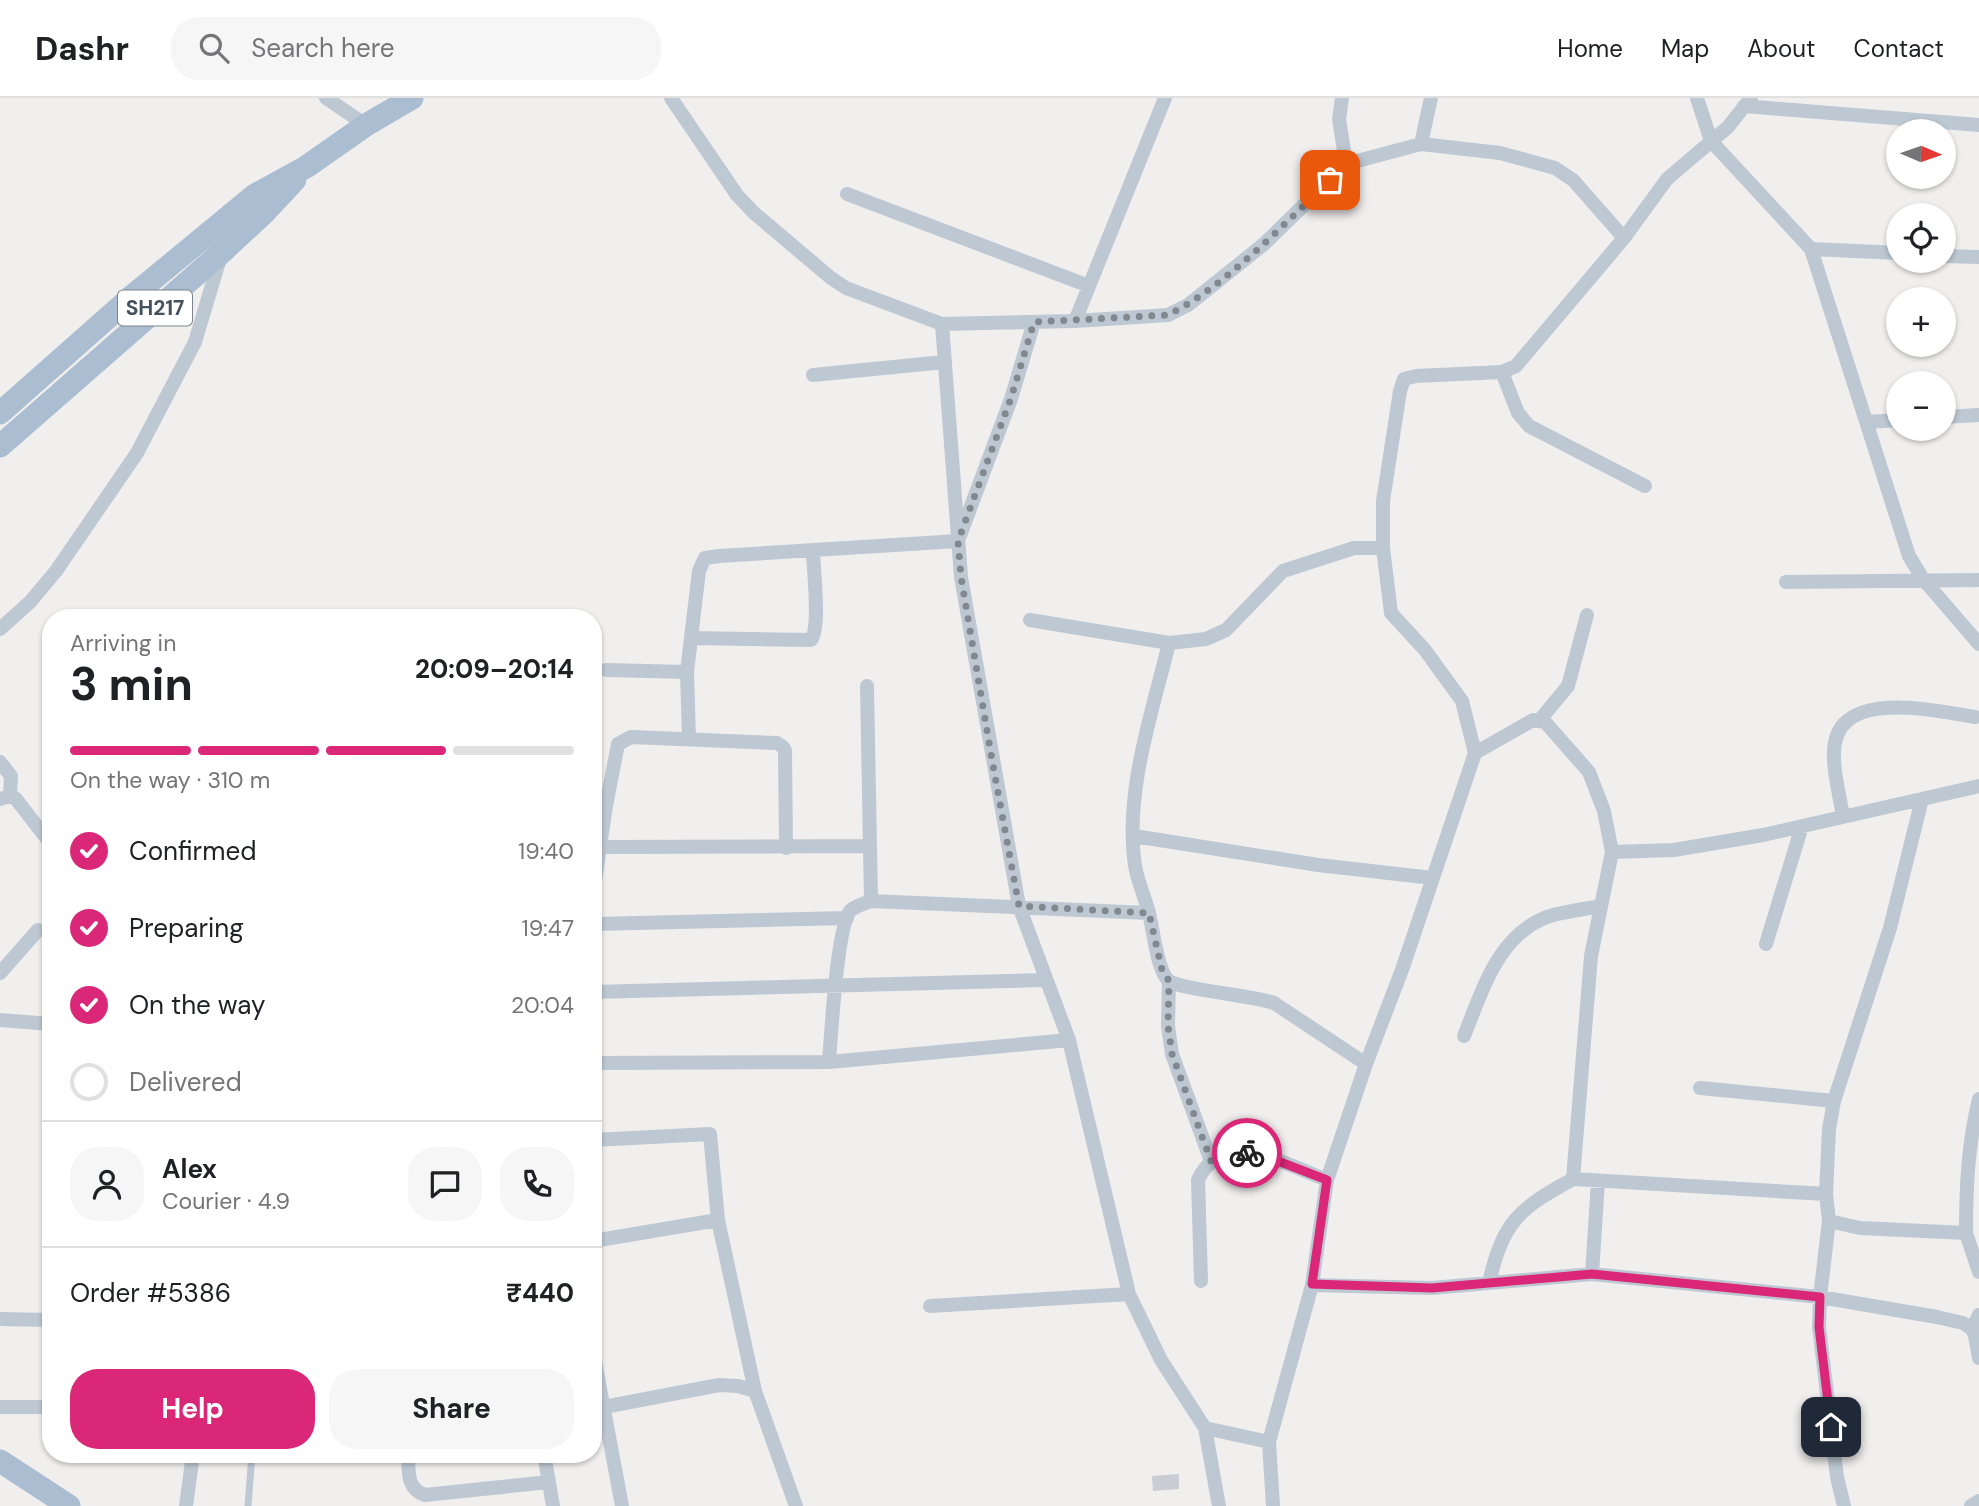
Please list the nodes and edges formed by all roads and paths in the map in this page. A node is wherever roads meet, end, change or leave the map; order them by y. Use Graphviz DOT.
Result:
graph roads {
  1 [pos="326,98"];
  2 [pos="412,98"];
  3 [pos="671,98"];
  4 [pos="1165,98"];
  5 [pos="1342,98"];
  6 [pos="1431,98"];
  7 [pos="1697,98"];
  8 [pos="1748,102"];
  9 [pos="366,125"];
  10 [pos="1979,125"];
  11 [pos="1711,141"];
  12 [pos="1421,144"];
  13 [pos="1346,164"];
  14 [pos="306,167"];
  15 [pos="847,194"];
  16 [pos="1624,238"];
  17 [pos="1811,249"];
  18 [pos="222,252"];
  19 [pos="1886,252"];
  20 [pos="1956,256"];
  21 [pos="1979,257"];
  22 [pos="1089,286"];
  23 [pos="1075,320"];
  24 [pos="1034,322"];
  25 [pos="942,324"];
  26 [pos="944,362"];
  27 [pos="1502,372"];
  28 [pos="813,375"];
  29 [pos="0,413"];
  30 [pos="1979,415"];
  31 [pos="1956,416"];
  32 [pos="1886,421"];
  33 [pos="1866,422"];
  34 [pos="0,446"];
  35 [pos="1646,486"];
  36 [pos="958,541"];
  37 [pos="1383,548"];
  38 [pos="813,550"];
  39 [pos="1923,579"];
  40 [pos="1979,580"];
  41 [pos="1786,582"];
  42 [pos="1587,615"];
  43 [pos="1030,620"];
  44 [pos="0,629"];
  45 [pos="691,638"];
  46 [pos="1169,643"];
  47 [pos="1979,644"];
  48 [pos="606,670"];
  49 [pos="687,672"];
  50 [pos="867,686"];
  51 [pos="1975,716"];
  52 [pos="1539,721"];
  53 [pos="689,739"];
  54 [pos="1475,753"];
  55 [pos="0,762"];
  56 [pos="1979,786"];
  57 [pos="5,798"];
  58 [pos="602,799"];
  59 [pos="1922,799"];
  60 [pos="1843,817"];
  61 [pos="1802,826"];
  62 [pos="42,832"];
  63 [pos="1134,836"];
  64 [pos="870,846"];
  65 [pos="602,847"];
  66 [pos="786,848"];
  67 [pos="1612,852"];
  68 [pos="1433,878"];
  69 [pos="871,901"];
  70 [pos="1019,906"];
  71 [pos="1601,906"];
  72 [pos="1149,913"];
  73 [pos="846,918"];
  74 [pos="602,924"];
  75 [pos="37,930"];
  76 [pos="1766,944"];
  77 [pos="0,973"];
  78 [pos="1046,980"];
  79 [pos="1169,981"];
  80 [pos="837,987"];
  81 [pos="602,992"];
  82 [pos="0,1020"];
  83 [pos="42,1023"];
  84 [pos="1464,1036"];
  85 [pos="1069,1040"];
  86 [pos="829,1062"];
  87 [pos="602,1063"];
  88 [pos="1366,1064"];
  89 [pos="1700,1088"];
  90 [pos="1979,1099"];
  91 [pos="1834,1101"];
  92 [pos="602,1140"];
  93 [pos="1211,1161"];
  94 [pos="1973,1167"];
  95 [pos="1573,1179"];
  96 [pos="1327,1180"];
  97 [pos="1598,1181"];
  98 [pos="1826,1194"];
  99 [pos="718,1220"];
  100 [pos="1829,1222"];
  101 [pos="1966,1233"];
  102 [pos="602,1239"];
  103 [pos="1979,1272"];
  104 [pos="1592,1274"];
  105 [pos="1202,1282"];
  106 [pos="1489,1283"];
  107 [pos="1312,1284"];
  108 [pos="1129,1294"];
  109 [pos="1820,1297"];
  110 [pos="930,1306"];
  111 [pos="1979,1315"];
  112 [pos="0,1319"];
  113 [pos="42,1320"];
  114 [pos="1972,1329"];
  115 [pos="1979,1358"];
  116 [pos="755,1391"];
  117 [pos="602,1397"];
  118 [pos="0,1407"];
  119 [pos="42,1407"];
  120 [pos="604,1407"];
  121 [pos="1205,1428"];
  122 [pos="1269,1442"];
  123 [pos="0,1461"];
  124 [pos="192,1463"];
  125 [pos="250,1463"];
  126 [pos="409,1463"];
  127 [pos="546,1463"];
  128 [pos="549,1482"];
  129 [pos="1979,1501"];
  130 [pos="69,1506"];
  131 [pos="186,1506"];
  132 [pos="248,1506"];
  133 [pos="554,1506"];
  134 [pos="622,1506"];
  135 [pos="796,1506"];
  136 [pos="1219,1506"];
  137 [pos="1273,1506"];
  138 [pos="1844,1506"];
  139 [pos="1971,1506"];
  1 -- 9 [label="street"];
  2 -- 9 [label="main road, SH217"];
  3 -- 25 [label="street"];
  4 -- 22 [label="street"];
  5 -- 13 [label="street"];
  6 -- 12 [label="street"];
  7 -- 11 [label="street"];
  8 -- 10 [label="street"];
  8 -- 11 [label="street"];
  9 -- 14 [label="main road, SH217"];
  11 -- 16 [label="street"];
  11 -- 17 [label="street"];
  12 -- 13 [label="street"];
  12 -- 16 [label="street"];
  13 -- 23 [label="street"];
  14 -- 18 [label="main road, SH217"];
  14 -- 29 [label="main road, SH217"];
  15 -- 22 [label="street"];
  16 -- 27 [label="street"];
  17 -- 19 [label="street"];
  17 -- 33 [label="street"];
  18 -- 34 [label="main road, SH217"];
  18 -- 44 [label="street"];
  20 -- 21 [label="street"];
  22 -- 23 [label="street"];
  23 -- 24 [label="street"];
  24 -- 25 [label="street"];
  24 -- 36 [label="street"];
  25 -- 26 [label="street"];
  26 -- 28 [label="street"];
  26 -- 36 [label="street"];
  27 -- 35 [label="street"];
  27 -- 37 [label="street"];
  30 -- 31 [label="street"];
  32 -- 33 [label="street"];
  33 -- 39 [label="street"];
  36 -- 38 [label="street"];
  36 -- 70 [label="street"];
  37 -- 46 [label="street"];
  37 -- 54 [label="street"];
  38 -- 45 [label="street"];
  38 -- 45 [label="street"];
  39 -- 40 [label="street"];
  39 -- 41 [label="street"];
  39 -- 47 [label="street"];
  42 -- 52 [label="street"];
  43 -- 46 [label="street"];
  45 -- 49 [label="street"];
  46 -- 63 [label="street"];
  48 -- 49 [label="street"];
  49 -- 53 [label="street"];
  50 -- 64 [label="street"];
  51 -- 60 [label="street"];
  52 -- 54 [label="street"];
  52 -- 67 [label="street"];
  53 -- 58 [label="street"];
  53 -- 66 [label="street"];
  54 -- 68 [label="street"];
  55 -- 57 [label="street"];
  56 -- 59 [label="street"];
  57 -- 62 [label="street"];
  59 -- 60 [label="street"];
  59 -- 91 [label="street"];
  60 -- 61 [label="street"];
  61 -- 67 [label="street"];
  61 -- 76 [label="street"];
  63 -- 68 [label="street"];
  63 -- 72 [label="street"];
  64 -- 66 [label="street"];
  64 -- 69 [label="street"];
  65 -- 66 [label="street"];
  67 -- 71 [label="street"];
  68 -- 88 [label="street"];
  69 -- 70 [label="street"];
  69 -- 73 [label="street"];
  70 -- 72 [label="street"];
  70 -- 78 [label="street"];
  71 -- 84 [label="street"];
  71 -- 95 [label="street"];
  72 -- 79 [label="street"];
  73 -- 74 [label="street"];
  73 -- 80 [label="street"];
  75 -- 77 [label="street"];
  78 -- 80 [label="street"];
  78 -- 85 [label="street"];
  79 -- 88 [label="street"];
  79 -- 93 [label="street"];
  80 -- 81 [label="street"];
  80 -- 86 [label="street"];
  82 -- 83 [label="street"];
  85 -- 86 [label="street"];
  85 -- 108 [label="street"];
  86 -- 87 [label="street"];
  88 -- 96 [label="street"];
  89 -- 91 [label="street"];
  90 -- 94 [label="street"];
  91 -- 98 [label="street"];
  92 -- 99 [label="street"];
  93 -- 96 [label="street"];
  93 -- 105 [label="street"];
  94 -- 101 [label="street"];
  95 -- 97 [label="street"];
  95 -- 106 [label="street"];
  96 -- 107 [label="street"];
  97 -- 98 [label="street"];
  97 -- 104 [label="street"];
  98 -- 100 [label="street"];
  99 -- 102 [label="street"];
  99 -- 116 [label="street"];
  100 -- 101 [label="street"];
  100 -- 109 [label="street"];
  101 -- 103 [label="street"];
  104 -- 106 [label="street"];
  104 -- 109 [label="street"];
  106 -- 107 [label="street"];
  107 -- 122 [label="street"];
  108 -- 110 [label="street"];
  108 -- 121 [label="street"];
  109 -- 114 [label="street"];
  109 -- 138 [label="street"];
  111 -- 114 [label="street"];
  112 -- 113 [label="street"];
  114 -- 115 [label="street"];
  116 -- 120 [label="street"];
  116 -- 135 [label="street"];
  117 -- 120 [label="street"];
  118 -- 119 [label="street"];
  120 -- 134 [label="street"];
  121 -- 122 [label="street"];
  121 -- 136 [label="street"];
  122 -- 137 [label="street"];
  123 -- 130 [label="main road"];
  124 -- 131 [label="street"];
  125 -- 132 [label="lane"];
  126 -- 128 [label="street"];
  127 -- 128 [label="street"];
  128 -- 133 [label="street"];
  129 -- 139 [label="street"];
}
